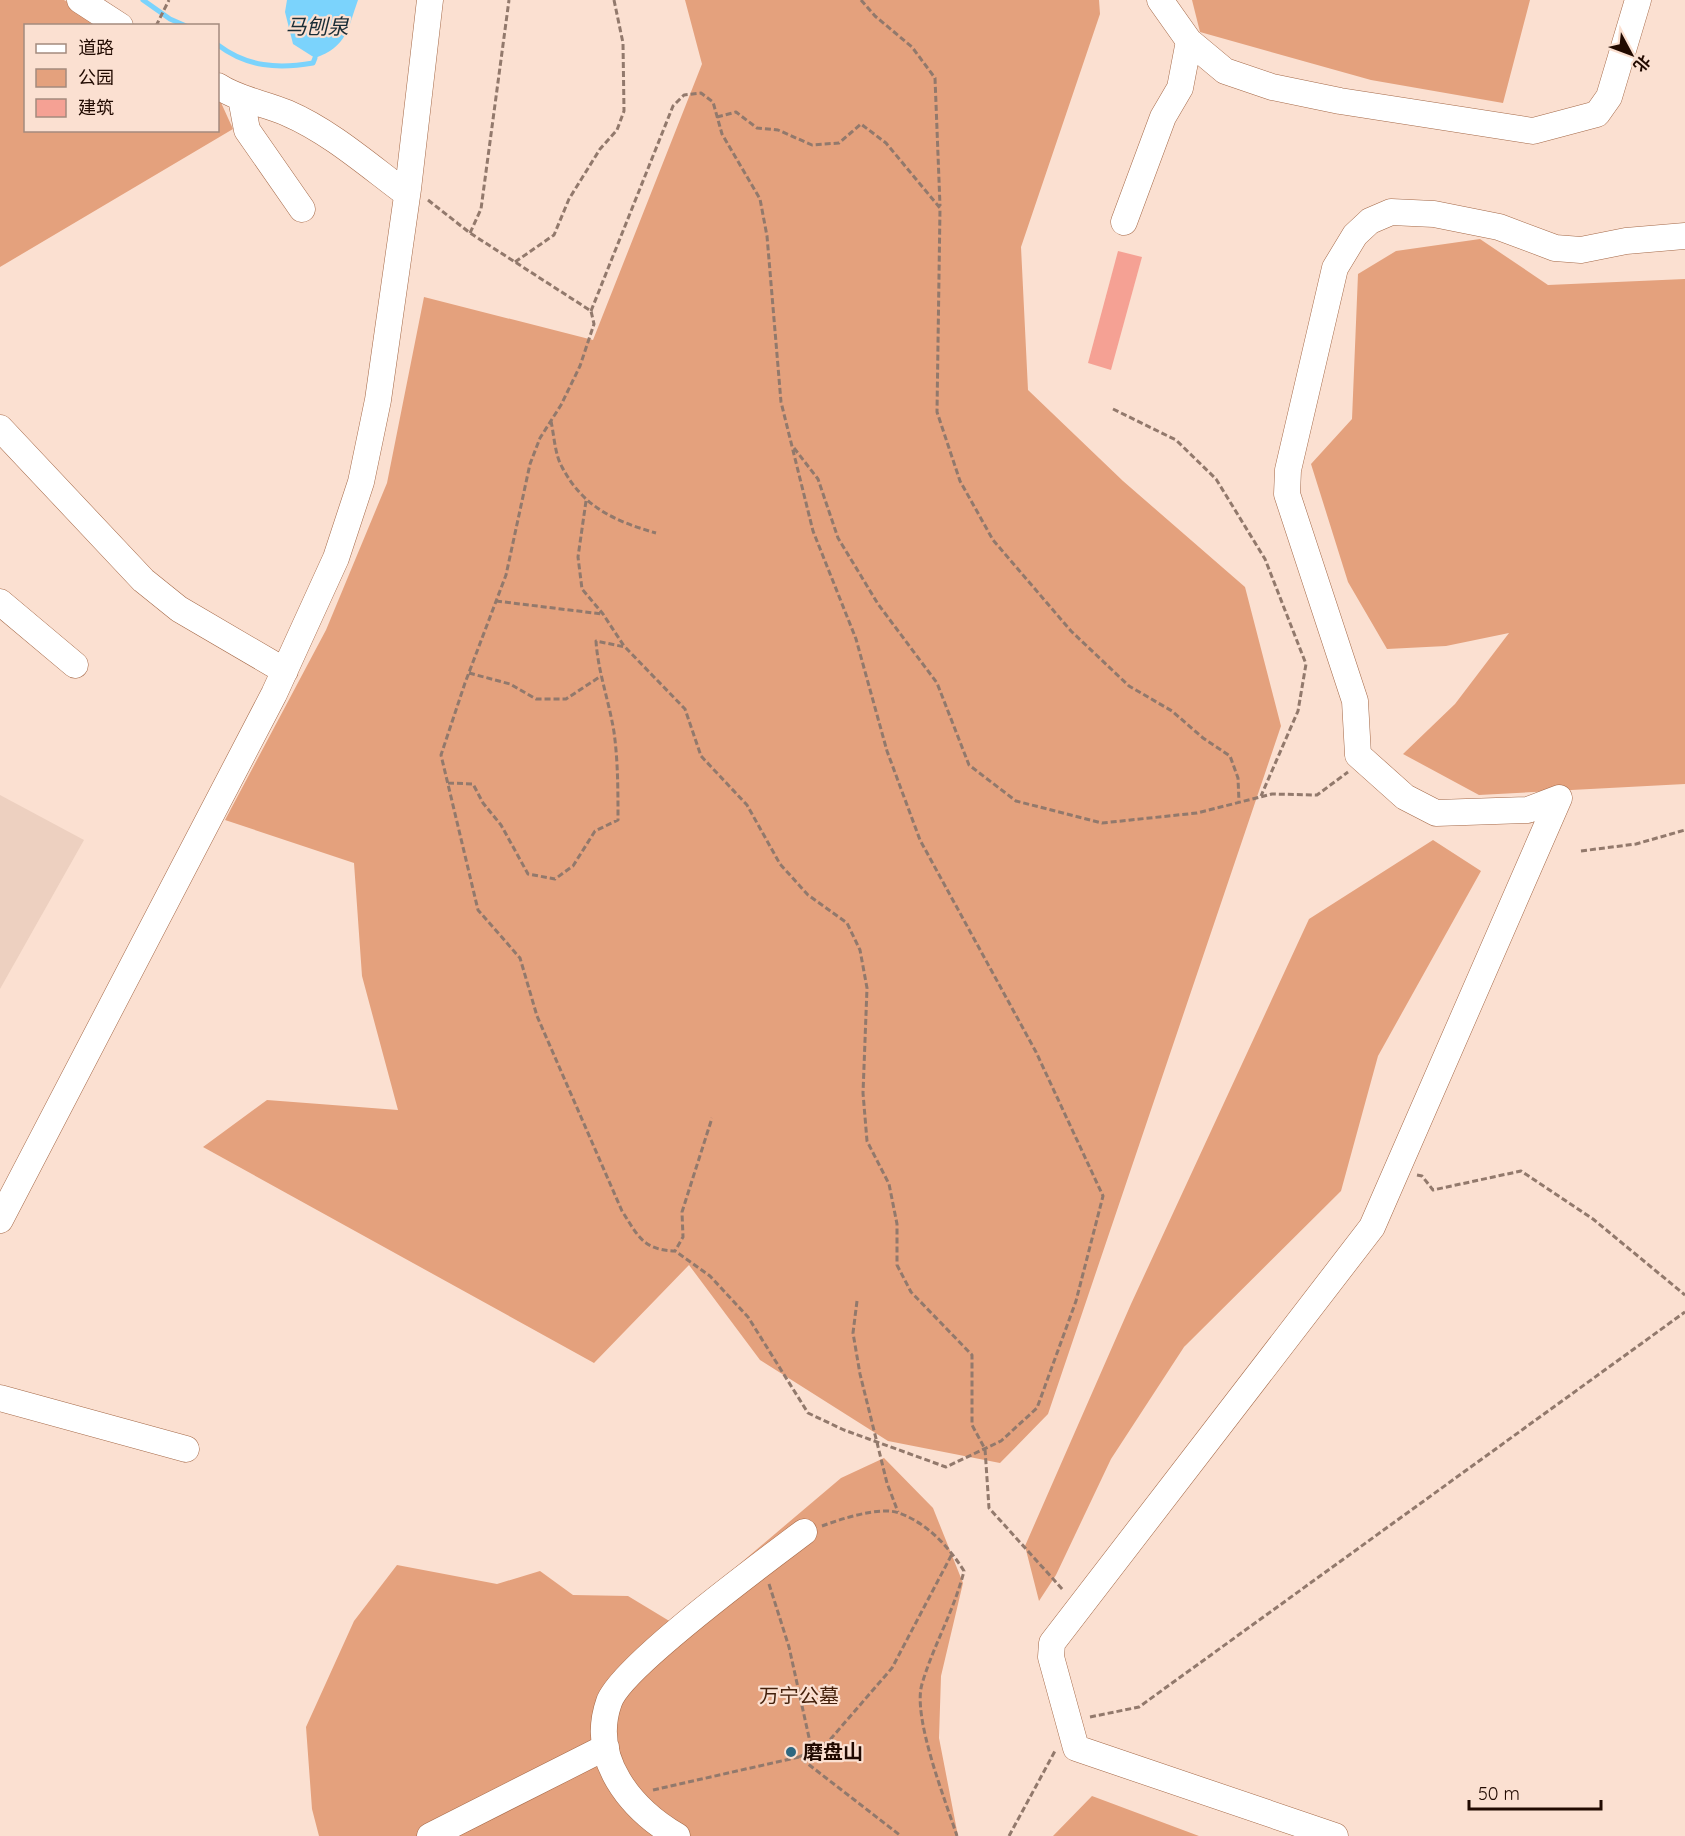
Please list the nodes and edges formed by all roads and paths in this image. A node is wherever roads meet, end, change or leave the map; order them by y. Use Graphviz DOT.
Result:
graph roads {
  1 [pos="80,0"];
  2 [pos="430,0"];
  3 [pos="509,0"];
  4 [pos="614,0"];
  5 [pos="861,0"];
  6 [pos="1161,0"];
  7 [pos="1638,0"];
  8 [pos="169,2"];
  9 [pos="117,24"];
  10 [pos="157,24"];
  11 [pos="1189,41"];
  12 [pos="219,87"];
  13 [pos="241,98"];
  14 [pos="717,117"];
  15 [pos="407,194"];
  16 [pos="940,208"];
  17 [pos="302,209"];
  18 [pos="1124,222"];
  19 [pos="470,232"];
  20 [pos="1685,236"];
  21 [pos="515,262"];
  22 [pos="591,311"];
  23 [pos="1113,409"];
  24 [pos="551,421"];
  25 [pos="0,428"];
  26 [pos="793,446"];
  27 [pos="586,501"];
  28 [pos="656,533"];
  29 [pos="496,601"];
  30 [pos="0,602"];
  31 [pos="603,614"];
  32 [pos="625,647"];
  33 [pos="75,665"];
  34 [pos="285,671"];
  35 [pos="469,673"];
  36 [pos="601,676"];
  37 [pos="1365,761"];
  38 [pos="448,783"];
  39 [pos="1261,796"];
  40 [pos="1239,802"];
  41 [pos="1685,830"];
  42 [pos="1581,851"];
  43 [pos="712,1118"];
  44 [pos="1396,1173"];
  45 [pos="0,1220"];
  46 [pos="675,1251"];
  47 [pos="1685,1295"];
  48 [pos="857,1301"];
  49 [pos="1685,1312"];
  50 [pos="0,1398"];
  51 [pos="877,1442"];
  52 [pos="186,1449"];
  53 [pos="985,1449"];
  54 [pos="898,1512"];
  55 [pos="804,1532"];
  56 [pos="952,1553"];
  57 [pos="762,1564"];
  58 [pos="1079,1607"];
  59 [pos="1068,1721"];
  60 [pos="606,1747"];
  61 [pos="812,1750"];
  62 [pos="799,1757"];
  63 [pos="628,1796"];
  64 [pos="430,1836"];
  65 [pos="677,1836"];
  66 [pos="901,1836"];
  67 [pos="957,1836"];
  68 [pos="1009,1836"];
  69 [pos="1335,1836"];
  1 -- 9 [label="street"];
  2 -- 15 [label="street"];
  3 -- 19 [label="path"];
  4 -- 21 [label="path"];
  5 -- 16 [label="path"];
  6 -- 11 [label="street"];
  7 -- 11 [label="street"];
  8 -- 10 [label="path"];
  11 -- 18 [label="street"];
  12 -- 13 [label="street"];
  13 -- 15 [label="street"];
  13 -- 17 [label="street"];
  14 -- 16 [label="path"];
  14 -- 22 [label="path"];
  14 -- 26 [label="path"];
  15 -- 19 [label="path"];
  15 -- 34 [label="street"];
  16 -- 40 [label="path"];
  19 -- 21 [label="path"];
  20 -- 37 [label="street"];
  21 -- 22 [label="path"];
  22 -- 24 [label="path"];
  23 -- 39 [label="path"];
  24 -- 27 [label="path"];
  24 -- 29 [label="path"];
  25 -- 34 [label="street"];
  26 -- 40 [label="path"];
  26 -- 53 [label="path"];
  27 -- 28 [label="path"];
  27 -- 31 [label="path"];
  29 -- 31 [label="path"];
  29 -- 35 [label="path"];
  30 -- 33 [label="street"];
  31 -- 32 [label="path"];
  32 -- 36 [label="path"];
  32 -- 53 [label="path"];
  34 -- 45 [label="street"];
  35 -- 36 [label="path"];
  35 -- 38 [label="path"];
  36 -- 38 [label="path"];
  37 -- 39 [label="path"];
  37 -- 44 [label="street"];
  38 -- 46 [label="path"];
  39 -- 40 [label="path"];
  41 -- 42 [label="path"];
  43 -- 46 [label="path"];
  44 -- 47 [label="path"];
  44 -- 58 [label="street"];
  46 -- 51 [label="path"];
  48 -- 51 [label="path"];
  49 -- 59 [label="path"];
  50 -- 52 [label="street"];
  51 -- 53 [label="path"];
  51 -- 54 [label="path"];
  53 -- 58 [label="path"];
  54 -- 55 [label="path"];
  54 -- 56 [label="path"];
  55 -- 57 [label="street"];
  56 -- 61 [label="path"];
  56 -- 67 [label="path"];
  57 -- 60 [label="street"];
  57 -- 61 [label="path"];
  58 -- 59 [label="street"];
  59 -- 68 [label="path"];
  59 -- 69 [label="street"];
  60 -- 63 [label="street"];
  60 -- 64 [label="street"];
  61 -- 62 [label="path"];
  62 -- 63 [label="path"];
  62 -- 66 [label="path"];
  63 -- 65 [label="street"];
}
